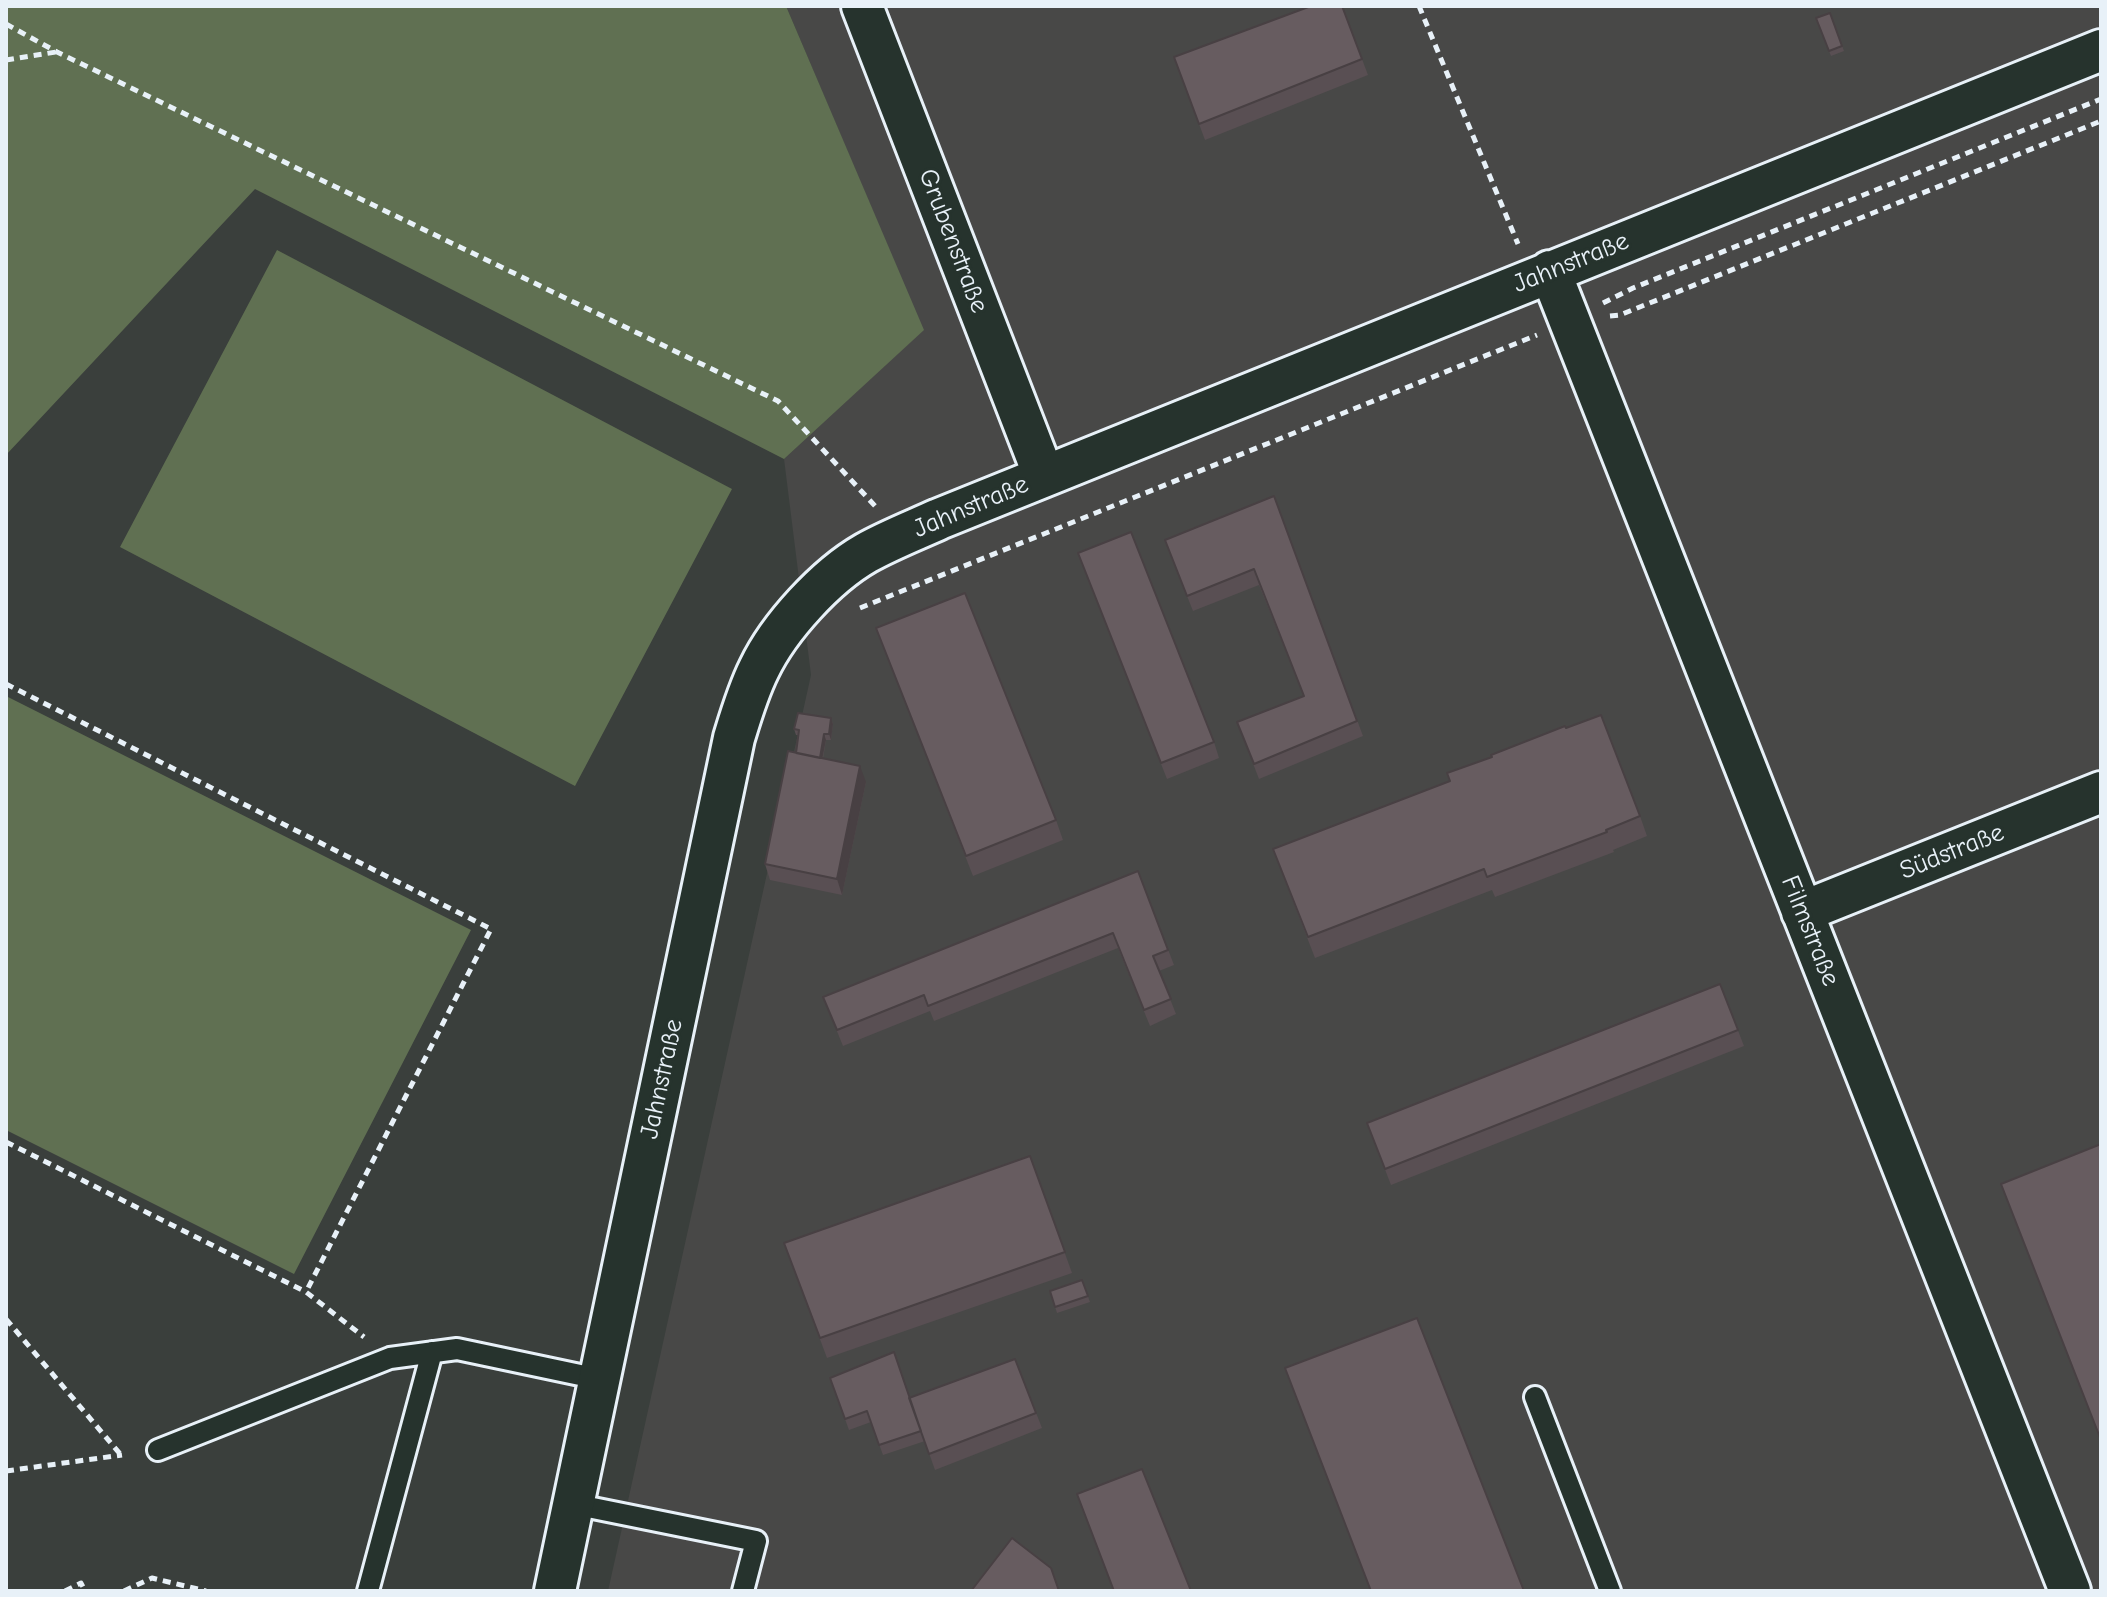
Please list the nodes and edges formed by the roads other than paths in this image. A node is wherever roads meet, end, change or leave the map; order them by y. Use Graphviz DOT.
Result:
graph roads {
  1 [pos="862,6"];
  2 [pos="2101,50"];
  3 [pos="1541,275"];
  4 [pos="1044,476"];
  5 [pos="2101,792"];
  6 [pos="1802,912"];
  7 [pos="432,1352"];
  8 [pos="599,1379"];
  9 [pos="1535,1397"];
  10 [pos="158,1450"];
  11 [pos="573,1504"];
  12 [pos="368,1591"];
  13 [pos="555,1591"];
  14 [pos="743,1591"];
  15 [pos="1610,1591"];
  16 [pos="2070,1591"];
  1 -- 4 [label="street, Grubenstraße"];
  2 -- 3 [label="street, Jahnstraße"];
  3 -- 4 [label="street, Jahnstraße"];
  3 -- 6 [label="street, Filmstraße"];
  4 -- 8 [label="street, Jahnstraße"];
  5 -- 6 [label="street, Südstraße"];
  6 -- 16 [label="street, Filmstraße"];
  7 -- 8 [label="lane"];
  7 -- 10 [label="lane"];
  7 -- 12 [label="lane"];
  8 -- 11 [label="street, Jahnstraße"];
  9 -- 15 [label="lane"];
  11 -- 13 [label="street, Jahnstraße"];
  11 -- 14 [label="lane"];
}
